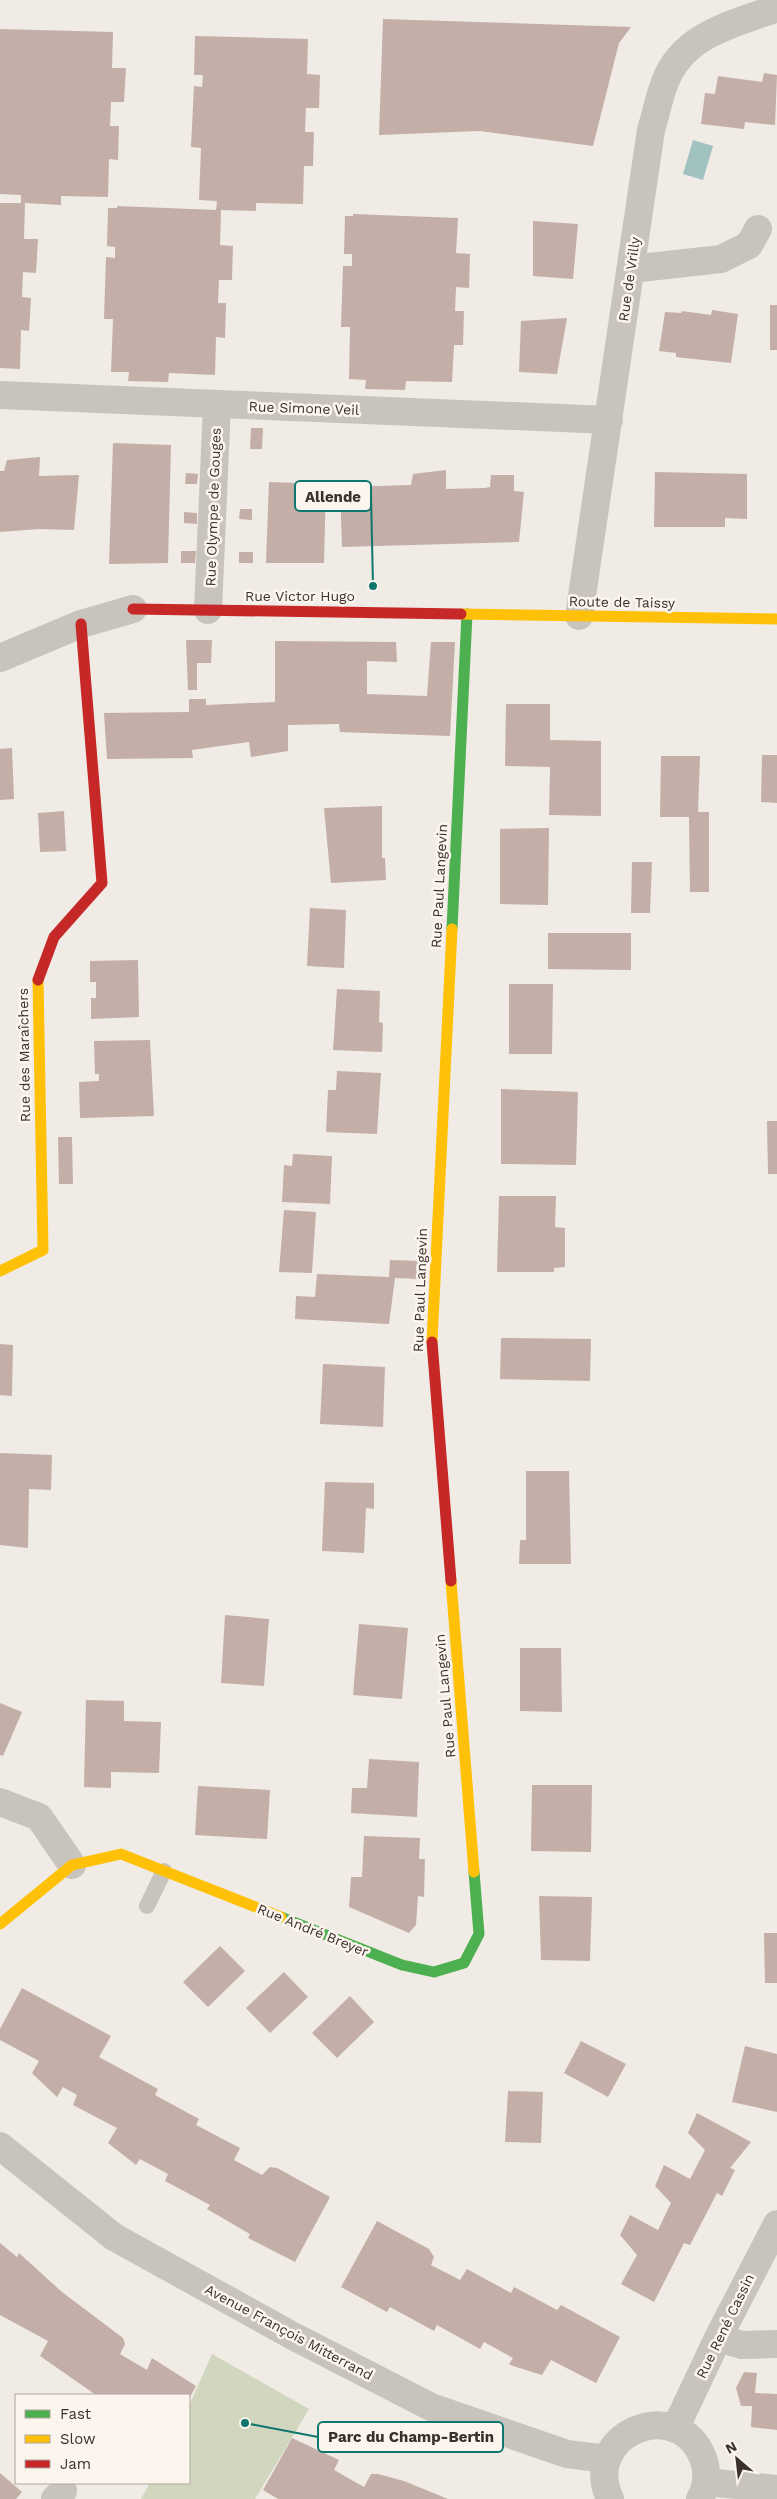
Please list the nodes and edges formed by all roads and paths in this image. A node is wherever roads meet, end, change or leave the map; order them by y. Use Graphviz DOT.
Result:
graph roads {
  1 [pos="777,8"];
  2 [pos="758,229"];
  3 [pos="631,269"];
  4 [pos="0,395"];
  5 [pos="217,404"];
  6 [pos="609,420"];
  7 [pos="133,609"];
  8 [pos="208,610"];
  9 [pos="467,614"];
  10 [pos="579,616"];
  11 [pos="777,619"];
  12 [pos="81,624"];
  13 [pos="0,658"];
  14 [pos="0,1271"];
  15 [pos="0,1802"];
  16 [pos="72,1865"];
  17 [pos="164,1871"];
  18 [pos="147,1906"];
  19 [pos="0,1924"];
  20 [pos="464,1963"];
  21 [pos="0,2146"];
  22 [pos="777,2224"];
  23 [pos="718,2338"];
  24 [pos="777,2344"];
  25 [pos="676,2429"];
  26 [pos="607,2459"];
  27 [pos="777,2489"];
  28 [pos="703,2491"];
  29 [pos="610,2499"];
  1 -- 3 [label="street, Rue de Vrilly"];
  2 -- 3 [label="street"];
  3 -- 6 [label="street, Rue de Vrilly"];
  4 -- 5 [label="street, Rue Simone Veil"];
  5 -- 6 [label="street, Rue Simone Veil"];
  5 -- 8 [label="street, Rue Olympe de Gouges"];
  6 -- 10 [label="street, Rue de Vrilly"];
  7 -- 8 [label="street, Rue Victor Hugo"];
  7 -- 12 [label="street"];
  8 -- 9 [label="street, Rue Victor Hugo"];
  9 -- 10 [label="street, Route de Taissy"];
  9 -- 20 [label="street, Rue Paul Langevin"];
  10 -- 11 [label="street, Route de Taissy"];
  12 -- 13 [label="street"];
  12 -- 14 [label="street, Rue des Maraîchers"];
  15 -- 16 [label="street"];
  16 -- 17 [label="street, Rue André Breyer"];
  16 -- 19 [label="street, Rue André Breyer"];
  17 -- 18 [label="lane"];
  17 -- 20 [label="street, Rue André Breyer"];
  21 -- 26 [label="street, Avenue François Mitterrand"];
  22 -- 23 [label="street, Rue René Cassin"];
  23 -- 24 [label="street"];
  23 -- 25 [label="street, Rue René Cassin"];
  25 -- 26 [label="street"];
  25 -- 28 [label="street"];
  26 -- 29 [label="street"];
  27 -- 28 [label="street"];
}
